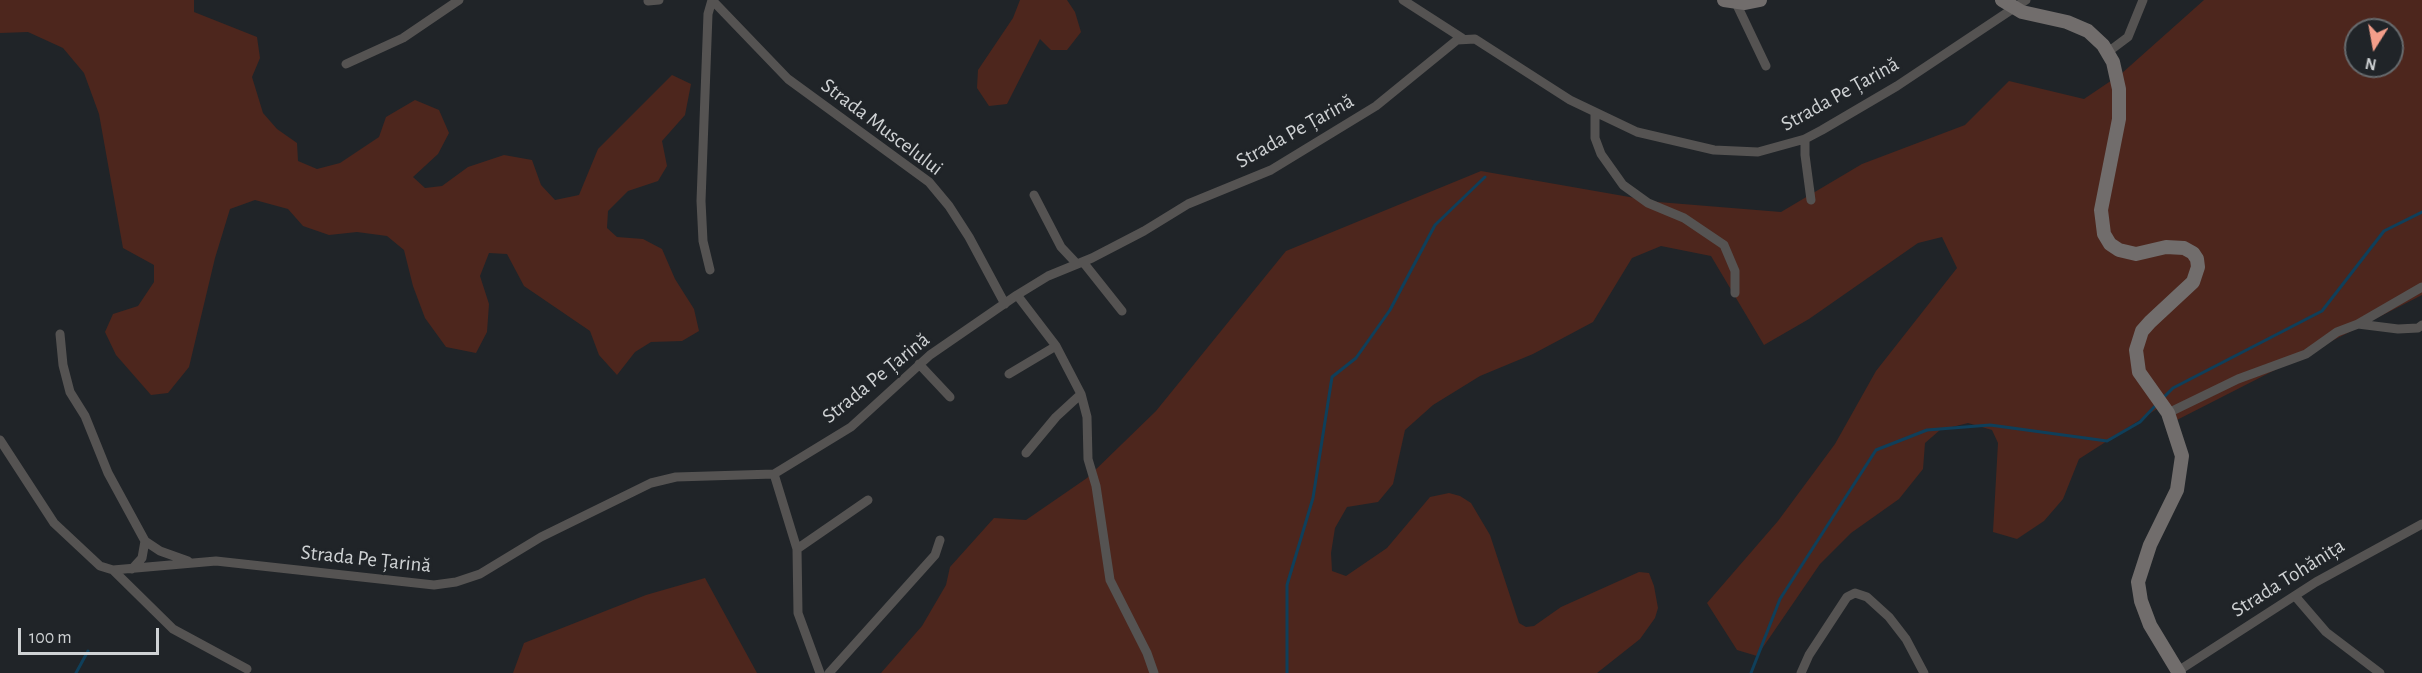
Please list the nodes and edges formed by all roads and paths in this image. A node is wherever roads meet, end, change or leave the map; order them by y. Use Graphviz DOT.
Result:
graph roads {
  1 [pos="459,0"];
  2 [pos="659,0"];
  3 [pos="712,0"];
  4 [pos="1403,0"];
  5 [pos="1760,0"];
  6 [pos="2026,0"];
  7 [pos="2143,0"];
  8 [pos="648,1"];
  9 [pos="1730,1"];
  10 [pos="2007,4"];
  11 [pos="1462,38"];
  12 [pos="2108,52"];
  13 [pos="346,64"];
  14 [pos="1766,66"];
  15 [pos="1595,114"];
  16 [pos="1805,139"];
  17 [pos="1034,195"];
  18 [pos="1811,200"];
  19 [pos="1080,263"];
  20 [pos="710,270"];
  21 [pos="2422,287"];
  22 [pos="1734,293"];
  23 [pos="1017,296"];
  24 [pos="1005,304"];
  25 [pos="1122,311"];
  26 [pos="2358,324"];
  27 [pos="2422,325"];
  28 [pos="60,334"];
  29 [pos="1056,346"];
  30 [pos="919,364"];
  31 [pos="1009,374"];
  32 [pos="1081,394"];
  33 [pos="950,397"];
  34 [pos="2163,405"];
  35 [pos="0,440"];
  36 [pos="1026,453"];
  37 [pos="774,474"];
  38 [pos="868,500"];
  39 [pos="2422,524"];
  40 [pos="940,540"];
  41 [pos="145,541"];
  42 [pos="797,549"];
  43 [pos="192,562"];
  44 [pos="132,569"];
  45 [pos="113,570"];
  46 [pos="2295,596"];
  47 [pos="247,669"];
  48 [pos="2179,672"];
  49 [pos="820,673"];
  50 [pos="829,673"];
  51 [pos="1154,673"];
  52 [pos="1801,673"];
  53 [pos="1924,673"];
  54 [pos="2380,673"];
  1 -- 13 [label="street"];
  2 -- 8 [label="street"];
  3 -- 20 [label="street"];
  3 -- 24 [label="street, Strada Muscelului"];
  4 -- 11 [label="street, Strada Pe Țarină"];
  5 -- 9 [label="main road"];
  6 -- 10 [label="street, Strada Pe Țarină"];
  7 -- 12 [label="street"];
  9 -- 14 [label="street"];
  10 -- 12 [label="main road"];
  10 -- 16 [label="street, Strada Pe Țarină"];
  11 -- 15 [label="street, Strada Pe Țarină"];
  11 -- 19 [label="street, Strada Pe Țarină"];
  12 -- 34 [label="main road, Strada Tohănița"];
  15 -- 16 [label="street, Strada Pe Țarină"];
  15 -- 22 [label="street"];
  16 -- 18 [label="street"];
  17 -- 19 [label="street"];
  19 -- 23 [label="street, Strada Pe Țarină"];
  19 -- 25 [label="street"];
  21 -- 26 [label="street"];
  23 -- 24 [label="street, Strada Pe Țarină"];
  23 -- 29 [label="street"];
  24 -- 30 [label="street, Strada Pe Țarină"];
  26 -- 27 [label="street"];
  26 -- 34 [label="street"];
  28 -- 41 [label="street"];
  29 -- 31 [label="street"];
  29 -- 32 [label="street"];
  30 -- 33 [label="street"];
  30 -- 37 [label="street, Strada Pe Țarină"];
  32 -- 36 [label="street"];
  32 -- 51 [label="street"];
  34 -- 48 [label="main road, Strada Tohănița"];
  35 -- 45 [label="street"];
  37 -- 42 [label="street"];
  37 -- 43 [label="street, Strada Pe Țarină"];
  38 -- 42 [label="street"];
  39 -- 46 [label="street, Strada Tohănița"];
  40 -- 50 [label="street"];
  41 -- 43 [label="street"];
  41 -- 44 [label="street"];
  42 -- 49 [label="street"];
  43 -- 44 [label="street, Strada Pe Țarină"];
  44 -- 45 [label="street, Strada Pe Țarină"];
  45 -- 47 [label="street"];
  46 -- 48 [label="street, Strada Tohănița"];
  46 -- 54 [label="street"];
  52 -- 53 [label="street"];
}
